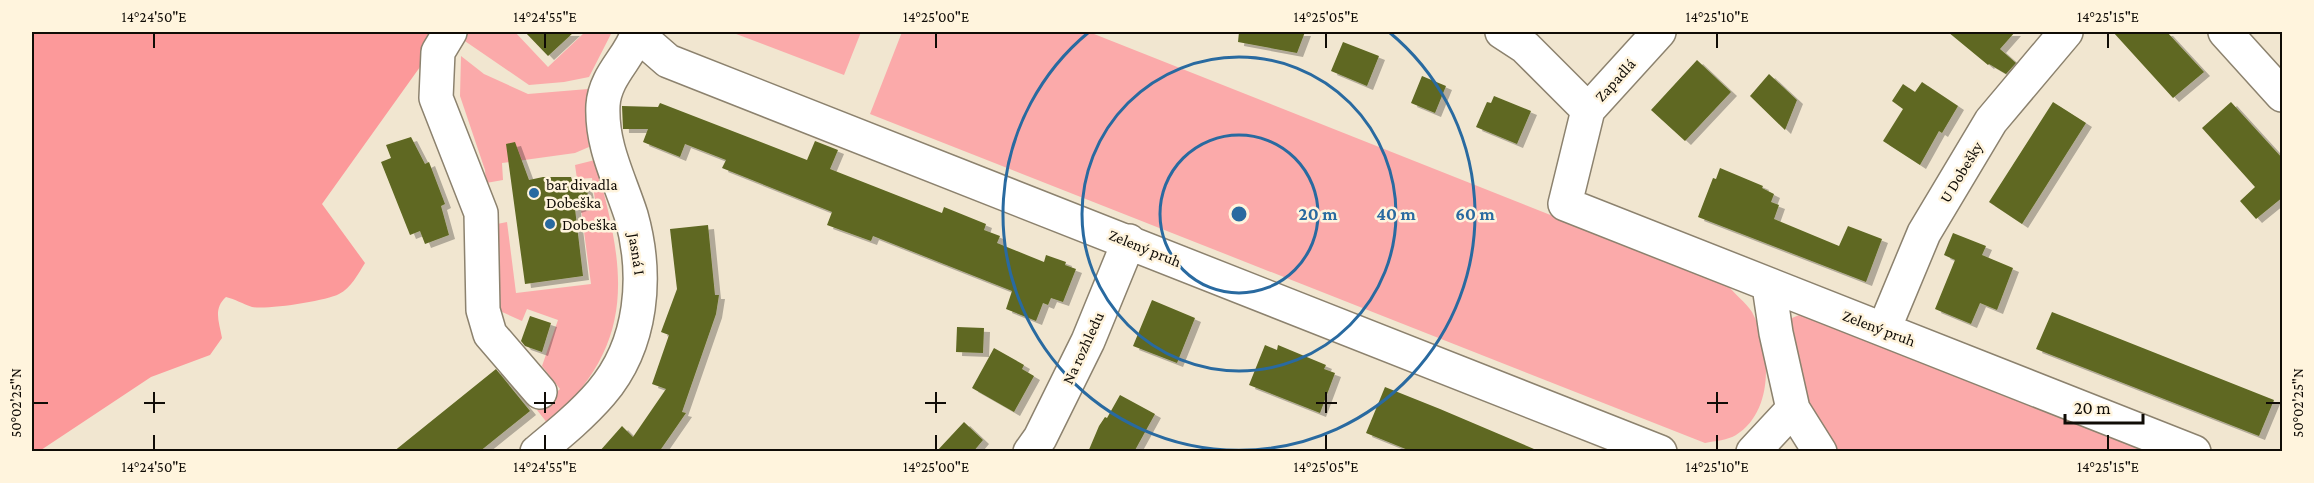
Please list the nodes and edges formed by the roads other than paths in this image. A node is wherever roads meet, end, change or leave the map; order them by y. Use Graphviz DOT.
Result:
graph roads {
  1 [pos="1502,32"];
  2 [pos="1659,32"];
  3 [pos="2066,32"];
  4 [pos="2225,32"];
  5 [pos="637,33"];
  6 [pos="448,34"];
  7 [pos="2283,95"];
  8 [pos="1588,110"];
  9 [pos="1564,204"];
  10 [pos="1129,241"];
  11 [pos="1769,286"];
  12 [pos="1884,329"];
  13 [pos="540,392"];
  14 [pos="1793,409"];
  15 [pos="537,452"];
  16 [pos="1030,452"];
  17 [pos="1660,452"];
  18 [pos="1754,452"];
  19 [pos="1820,452"];
  20 [pos="2194,452"];
  1 -- 8 [label="street"];
  2 -- 8 [label="street, Zapadlá"];
  3 -- 12 [label="street, U Dobešky"];
  4 -- 7 [label="street"];
  5 -- 10 [label="street, Zelený pruh"];
  5 -- 15 [label="street, Jasná I"];
  6 -- 13 [label="street"];
  8 -- 9 [label="street, Zapadlá"];
  9 -- 11 [label="street, Zelený pruh"];
  10 -- 16 [label="street, Na rozhledu"];
  10 -- 17 [label="street, Zelený pruh"];
  11 -- 12 [label="street, Zelený pruh"];
  11 -- 14 [label="street"];
  12 -- 20 [label="street, Zelený pruh"];
  14 -- 18 [label="street"];
  14 -- 19 [label="street"];
}
